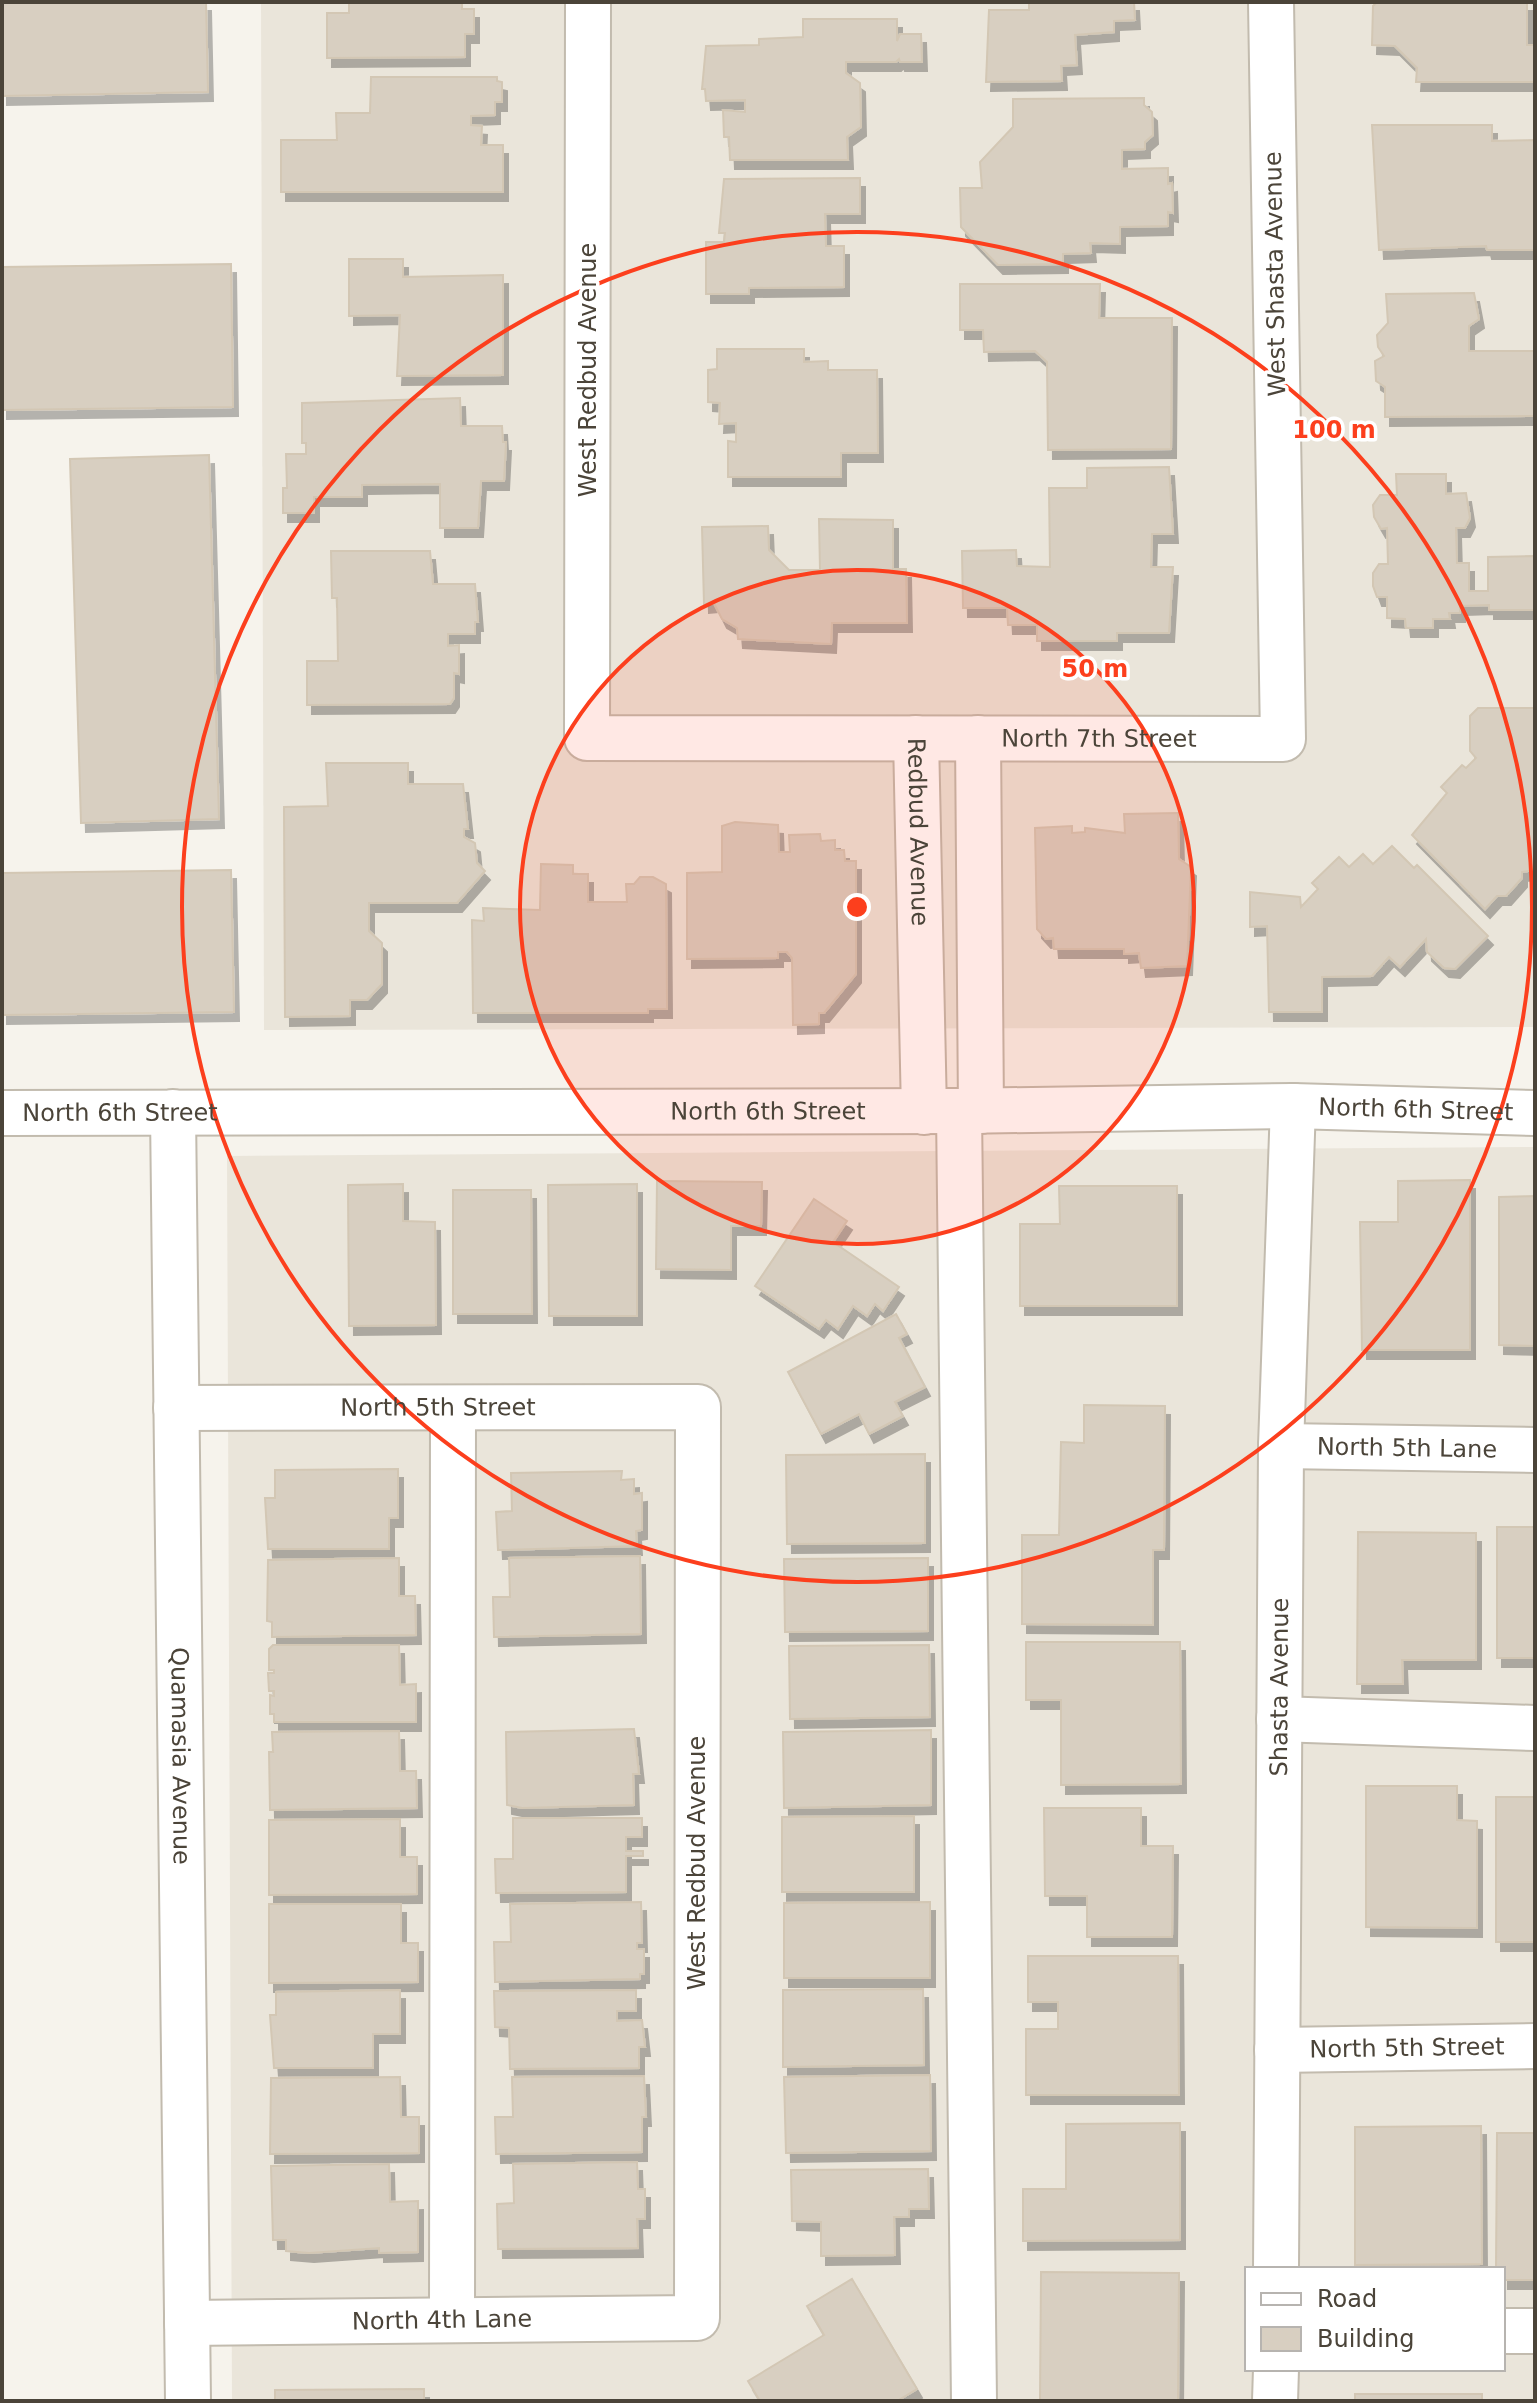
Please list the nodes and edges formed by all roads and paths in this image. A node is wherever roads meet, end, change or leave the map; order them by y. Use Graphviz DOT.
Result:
graph roads {
  1 [pos="588,2"];
  2 [pos="1271,2"];
  3 [pos="587,738"];
  4 [pos="916,738"];
  5 [pos="978,738"];
  6 [pos="1283,739"];
  7 [pos="920,929"];
  8 [pos="979,929"];
  9 [pos="1293,1106"];
  10 [pos="955,1111"];
  11 [pos="173,1112"];
  12 [pos="2,1113"];
  13 [pos="1535,1113"];
  14 [pos="698,1407"];
  15 [pos="176,1408"];
  16 [pos="453,1408"];
  17 [pos="1281,1446"];
  18 [pos="1535,1450"];
  19 [pos="1279,1719"];
  20 [pos="1535,1728"];
  21 [pos="1535,2046"];
  22 [pos="1277,2050"];
  23 [pos="1276,2267"];
  24 [pos="697,2318"];
  25 [pos="452,2320"];
  26 [pos="187,2323"];
  27 [pos="1505,2331"];
  28 [pos="1535,2331"];
  29 [pos="1276,2371"];
  30 [pos="188,2401"];
  31 [pos="974,2401"];
  32 [pos="1275,2401"];
  1 -- 3 [label="street, West Redbud Avenue"];
  2 -- 6 [label="street, West Shasta Avenue"];
  3 -- 4 [label="street, Redbud Avenue"];
  4 -- 5 [label="street, North 7th Street"];
  4 -- 7 [label="street, Redbud Avenue"];
  5 -- 6 [label="street, North 7th Street"];
  5 -- 8 [label="street"];
  7 -- 8 [label="street"];
  7 -- 10 [label="street, Redbud Avenue"];
  8 -- 10 [label="street"];
  9 -- 10 [label="street, North 6th Street"];
  9 -- 13 [label="street, North 6th Street"];
  9 -- 17 [label="street, Shasta Avenue"];
  10 -- 11 [label="street, North 6th Street"];
  10 -- 31 [label="street"];
  11 -- 12 [label="street, North 6th Street"];
  11 -- 15 [label="street, Quamasia Avenue"];
  14 -- 16 [label="street, North 5th Street"];
  14 -- 24 [label="street, West Redbud Avenue"];
  15 -- 16 [label="street, North 5th Street"];
  15 -- 26 [label="street, Quamasia Avenue"];
  16 -- 25 [label="street"];
  17 -- 18 [label="street, North 5th Lane"];
  17 -- 19 [label="street, Shasta Avenue"];
  19 -- 20 [label="street"];
  19 -- 22 [label="street, Shasta Avenue"];
  21 -- 22 [label="street, North 5th Street"];
  22 -- 23 [label="street, Shasta Avenue"];
  24 -- 25 [label="street, North 4th Lane"];
  25 -- 26 [label="street, North 4th Lane"];
  26 -- 30 [label="street, Quamasia Avenue"];
  27 -- 28 [label="street"];
  29 -- 32 [label="street"];
}
